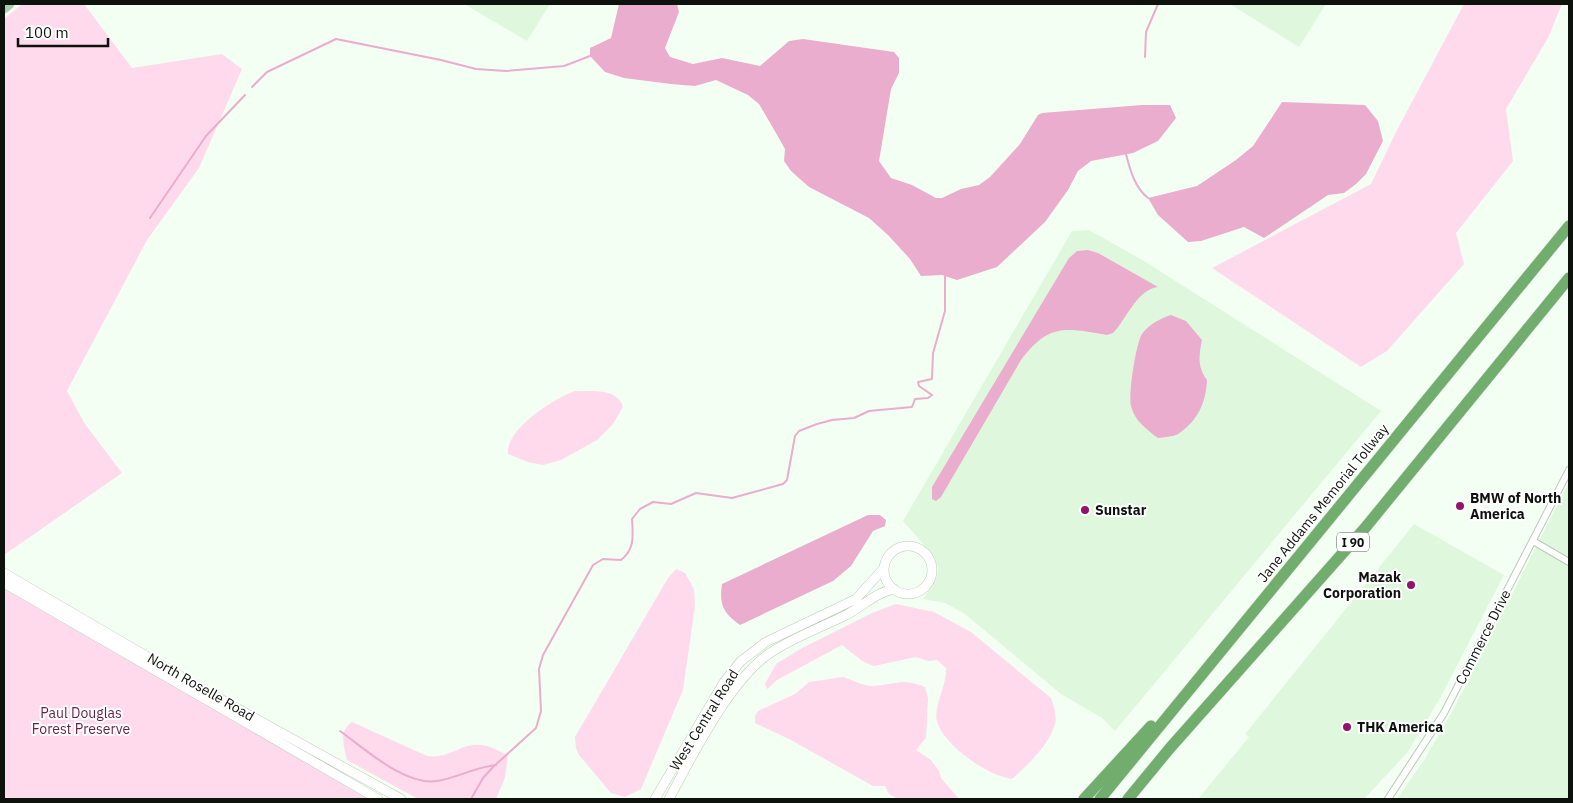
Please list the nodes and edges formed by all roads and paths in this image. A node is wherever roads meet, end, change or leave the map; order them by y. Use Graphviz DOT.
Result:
graph roads {
  1 [pos="9,4"];
  2 [pos="4,8"];
  3 [pos="1569,217"];
  4 [pos="1569,226"];
  5 [pos="1569,278"];
  6 [pos="1524,280"];
  7 [pos="1569,470"];
  8 [pos="1533,541"];
  9 [pos="1569,562"];
  10 [pos="884,568"];
  11 [pos="4,573"];
  12 [pos="4,583"];
  13 [pos="894,589"];
  14 [pos="1240,628"];
  15 [pos="747,657"];
  16 [pos="754,666"];
  17 [pos="701,722"];
  18 [pos="710,728"];
  19 [pos="1170,748"];
  20 [pos="657,796"];
  21 [pos="378,799"];
  22 [pos="401,799"];
  23 [pos="669,799"];
  24 [pos="1084,799"];
  25 [pos="1100,799"];
  26 [pos="1128,799"];
  27 [pos="1134,799"];
  28 [pos="1388,799"];
  1 -- 2 [label="main road"];
  3 -- 6 [label="highway"];
  4 -- 6 [label="highway, Jane Addams Memorial Tollway / I 90"];
  5 -- 19 [label="highway, I 90"];
  6 -- 14 [label="highway, Jane Addams Memorial Tollway / I 90"];
  7 -- 8 [label="street, Commerce Drive"];
  8 -- 9 [label="street"];
  8 -- 28 [label="street, Commerce Drive"];
  10 -- 13 [label="main road"];
  10 -- 13 [label="main road"];
  10 -- 15 [label="main road, West Central Road"];
  11 -- 22 [label="main road, North Roselle Road"];
  12 -- 21 [label="main road, North Roselle Road"];
  13 -- 16 [label="main road, West Central Road"];
  14 -- 24 [label="highway"];
  14 -- 25 [label="highway, Jane Addams Memorial Tollway / I 90"];
  15 -- 16 [label="main road"];
  15 -- 17 [label="main road, West Central Road"];
  16 -- 18 [label="main road, West Central Road"];
  17 -- 18 [label="main road"];
  17 -- 20 [label="main road, West Central Road"];
  18 -- 23 [label="main road, West Central Road"];
  19 -- 26 [label="highway, I 90"];
  19 -- 27 [label="highway"];
  20 -- 23 [label="main road"];
}
